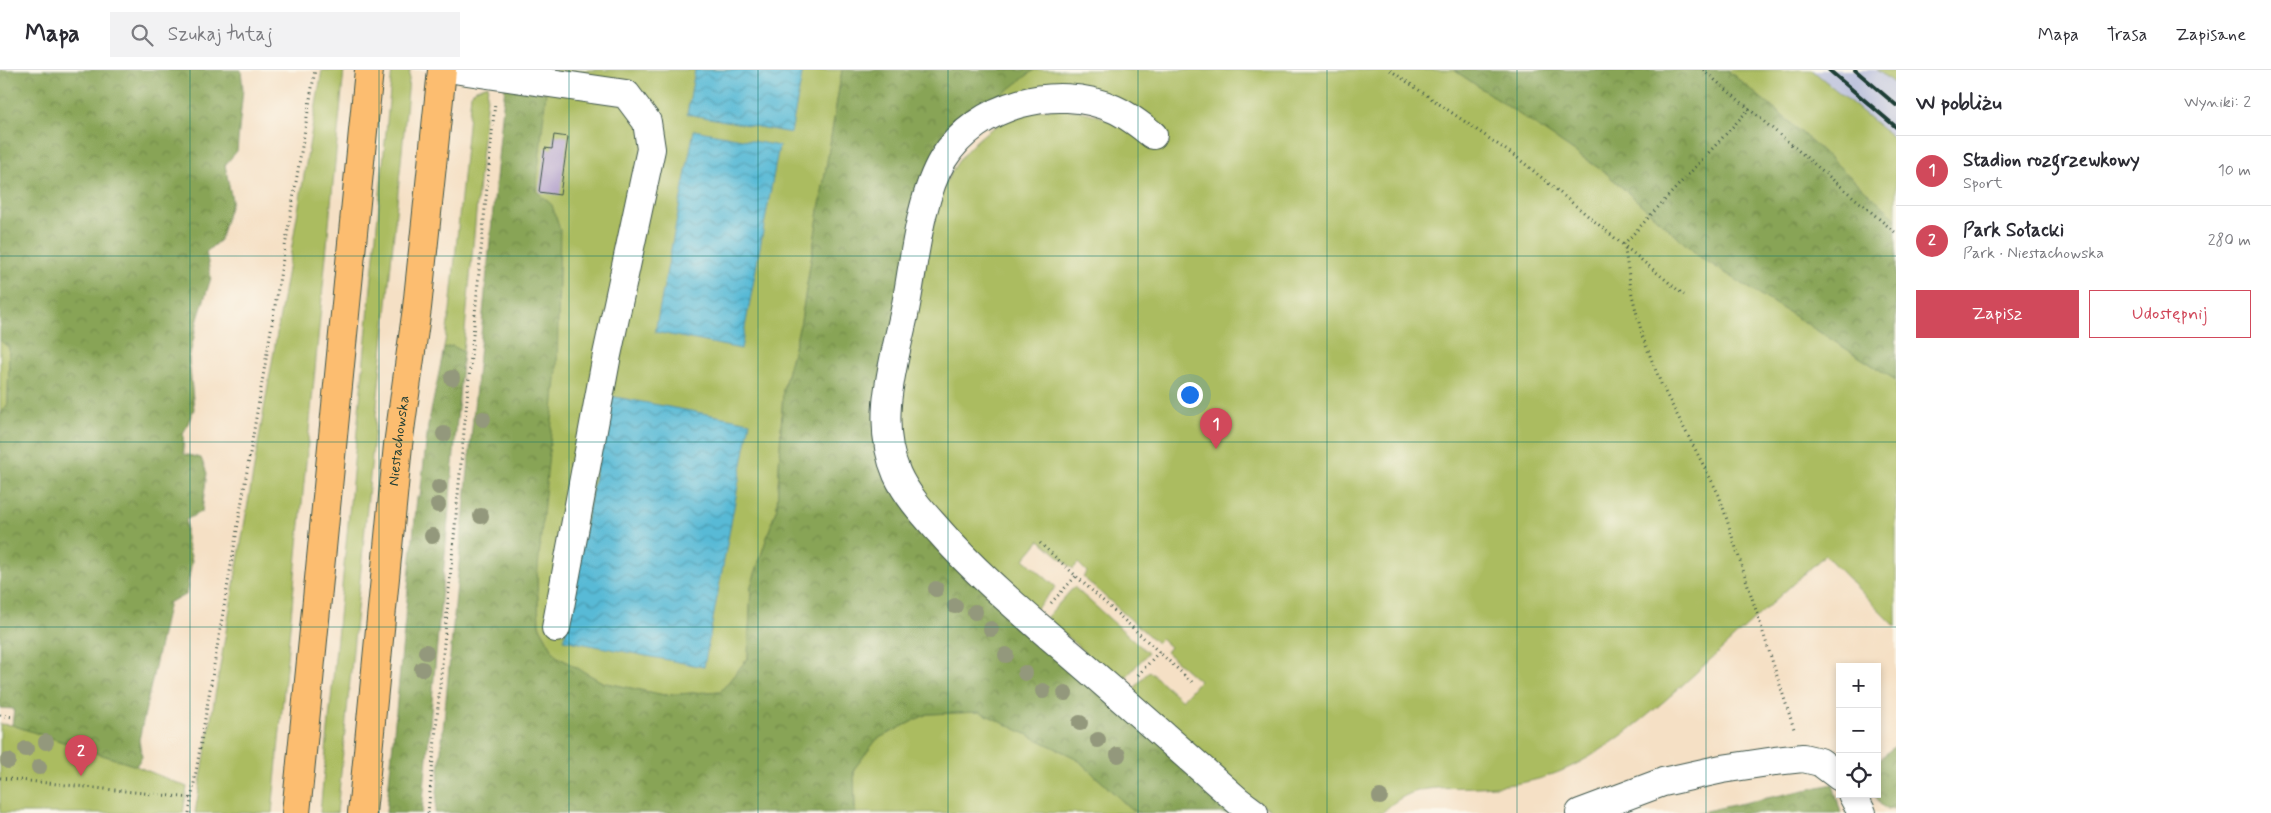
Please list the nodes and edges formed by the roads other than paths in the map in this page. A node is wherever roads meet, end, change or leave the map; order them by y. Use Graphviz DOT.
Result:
graph roads {
  1 [pos="368,70"];
  2 [pos="442,70"];
  3 [pos="460,70"];
  4 [pos="597,80"];
  5 [pos="1153,135"];
  6 [pos="556,628"];
  7 [pos="1836,774"];
  8 [pos="1854,798"];
  9 [pos="296,813"];
  10 [pos="362,813"];
  11 [pos="1254,813"];
  12 [pos="1580,813"];
  13 [pos="1862,813"];
  1 -- 9 [label="main road"];
  2 -- 10 [label="main road, Niestachowska"];
  3 -- 4 [label="lane"];
  4 -- 6 [label="lane"];
  5 -- 11 [label="lane"];
  7 -- 12 [label="lane"];
  8 -- 13 [label="lane"];
}
